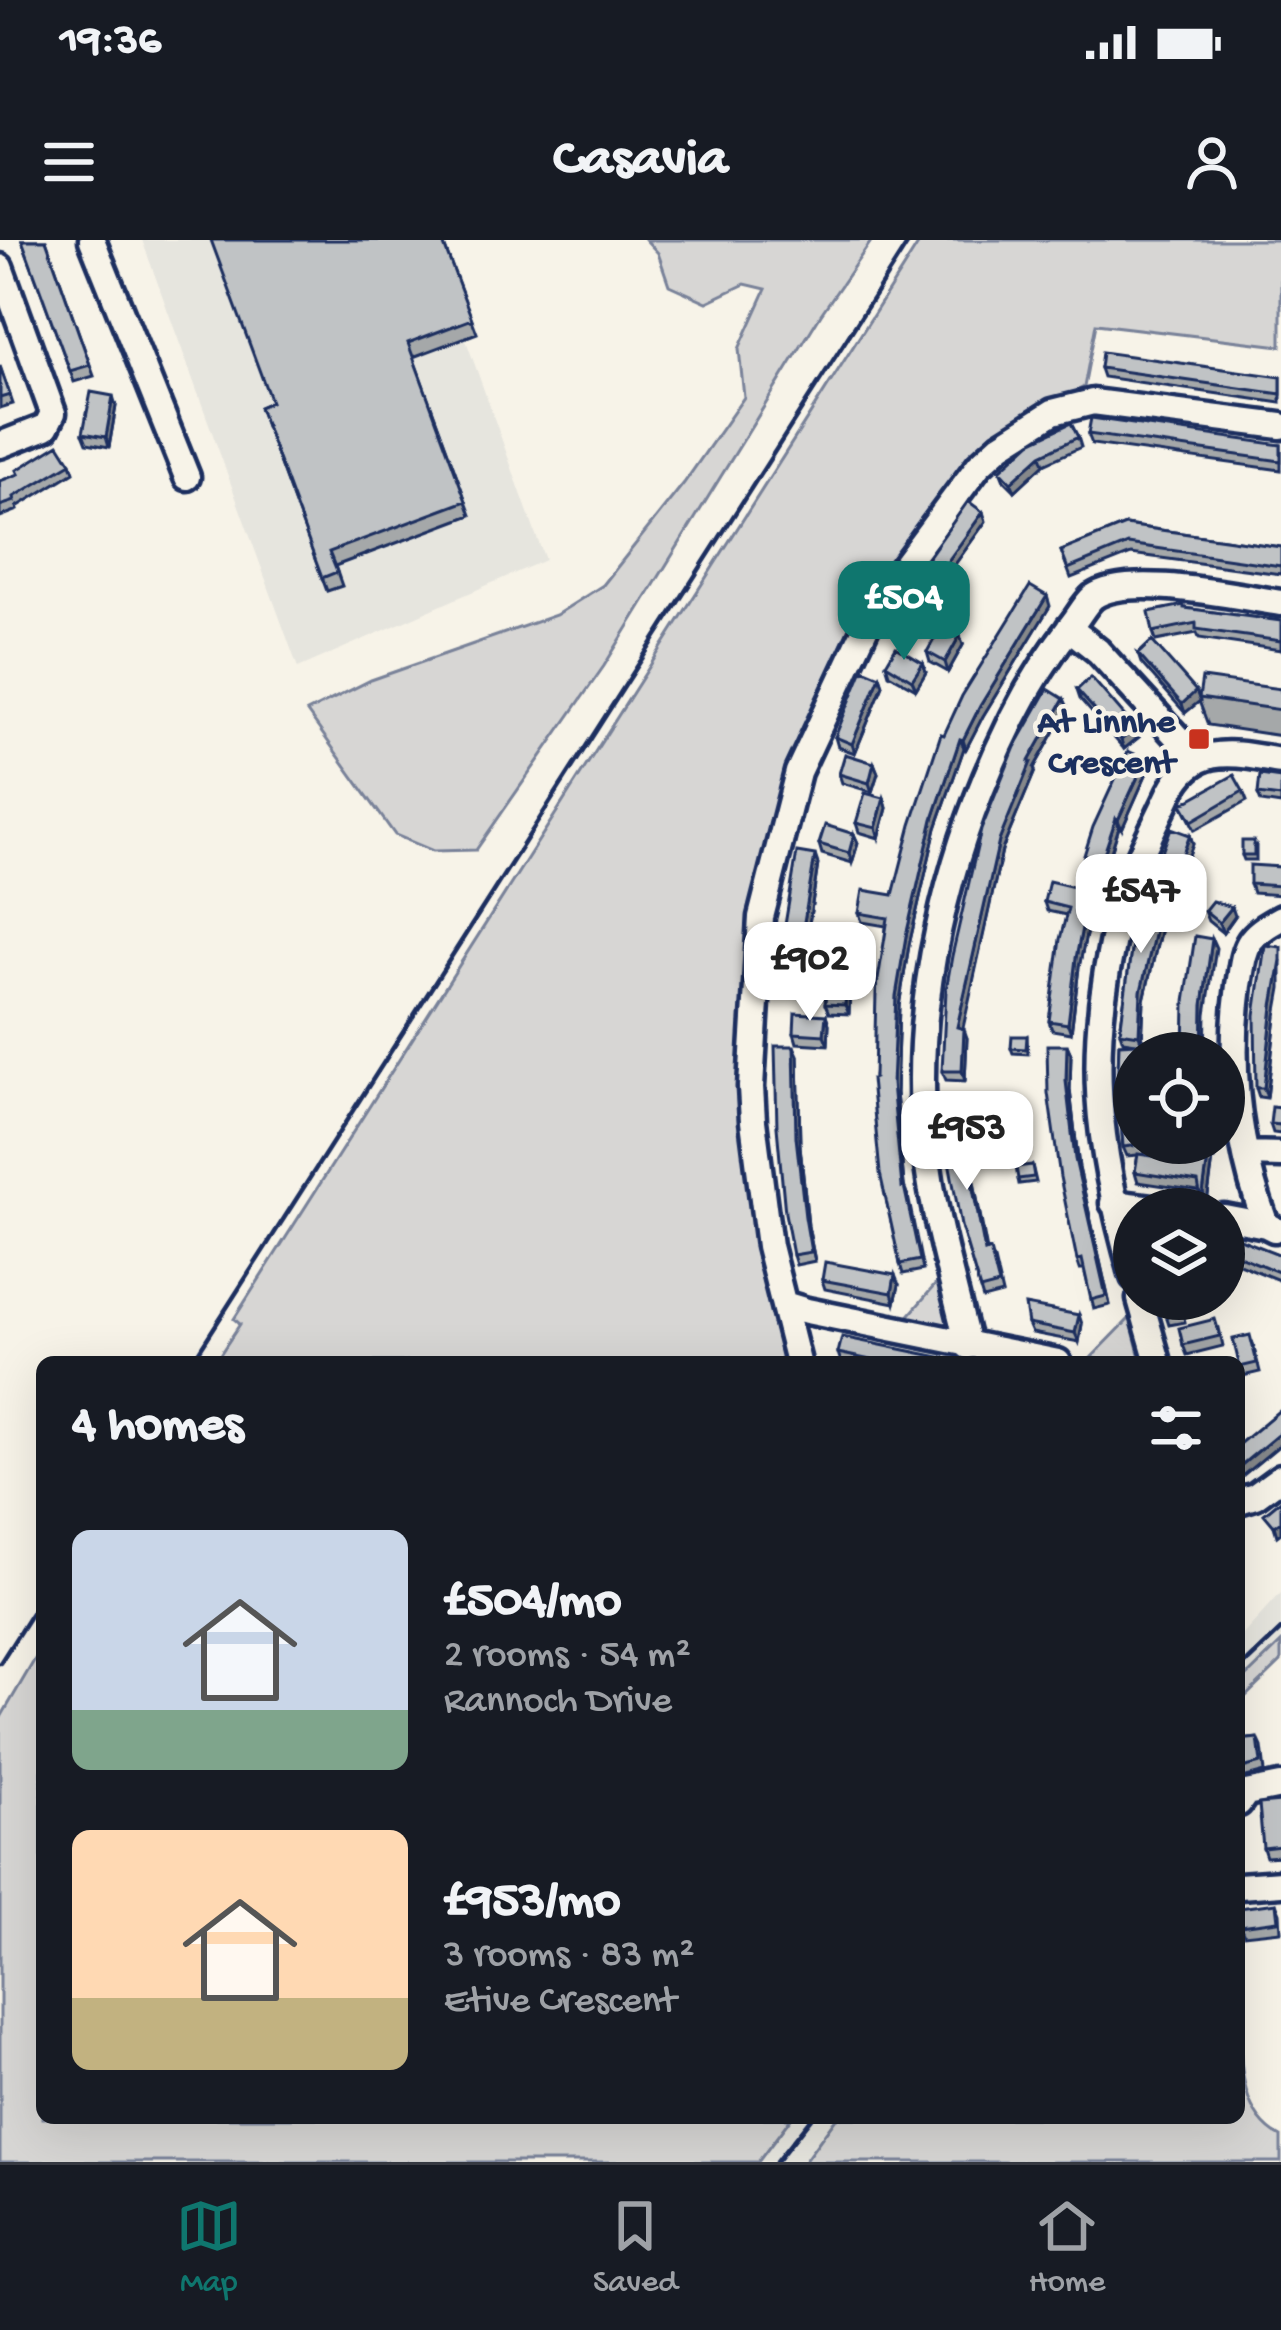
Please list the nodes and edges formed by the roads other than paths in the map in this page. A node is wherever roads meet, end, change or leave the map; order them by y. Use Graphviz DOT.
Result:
graph roads {
  1 [pos="92,240"];
  2 [pos="0,267"];
  3 [pos="1281,426"];
  4 [pos="0,445"];
  5 [pos="187,477"];
  6 [pos="1281,603"];
  7 [pos="1069,628"];
  8 [pos="1198,760"];
  9 [pos="1281,761"];
  10 [pos="1281,918"];
  11 [pos="1246,1154"];
  12 [pos="1281,1155"];
  13 [pos="1113,1203"];
  14 [pos="1274,1229"];
  15 [pos="784,1304"];
  16 [pos="1146,1320"];
  17 [pos="968,1346"];
  18 [pos="797,1356"];
  19 [pos="1024,1356"];
  20 [pos="1156,1356"];
  21 [pos="1281,1478"];
  22 [pos="1245,1500"];
  23 [pos="1281,1786"];
  24 [pos="1245,1794"];
  25 [pos="1281,1883"];
  26 [pos="1245,1885"];
  1 -- 5 [label="street"];
  2 -- 4 [label="street"];
  3 -- 15 [label="street"];
  6 -- 7 [label="street"];
  7 -- 8 [label="street"];
  7 -- 17 [label="street"];
  8 -- 9 [label="street"];
  8 -- 13 [label="street"];
  10 -- 11 [label="street"];
  11 -- 12 [label="street"];
  11 -- 14 [label="street"];
  15 -- 17 [label="street"];
  15 -- 18 [label="street"];
  16 -- 20 [label="street"];
  17 -- 19 [label="street"];
  21 -- 22 [label="street"];
  23 -- 24 [label="street"];
  25 -- 26 [label="street"];
}
